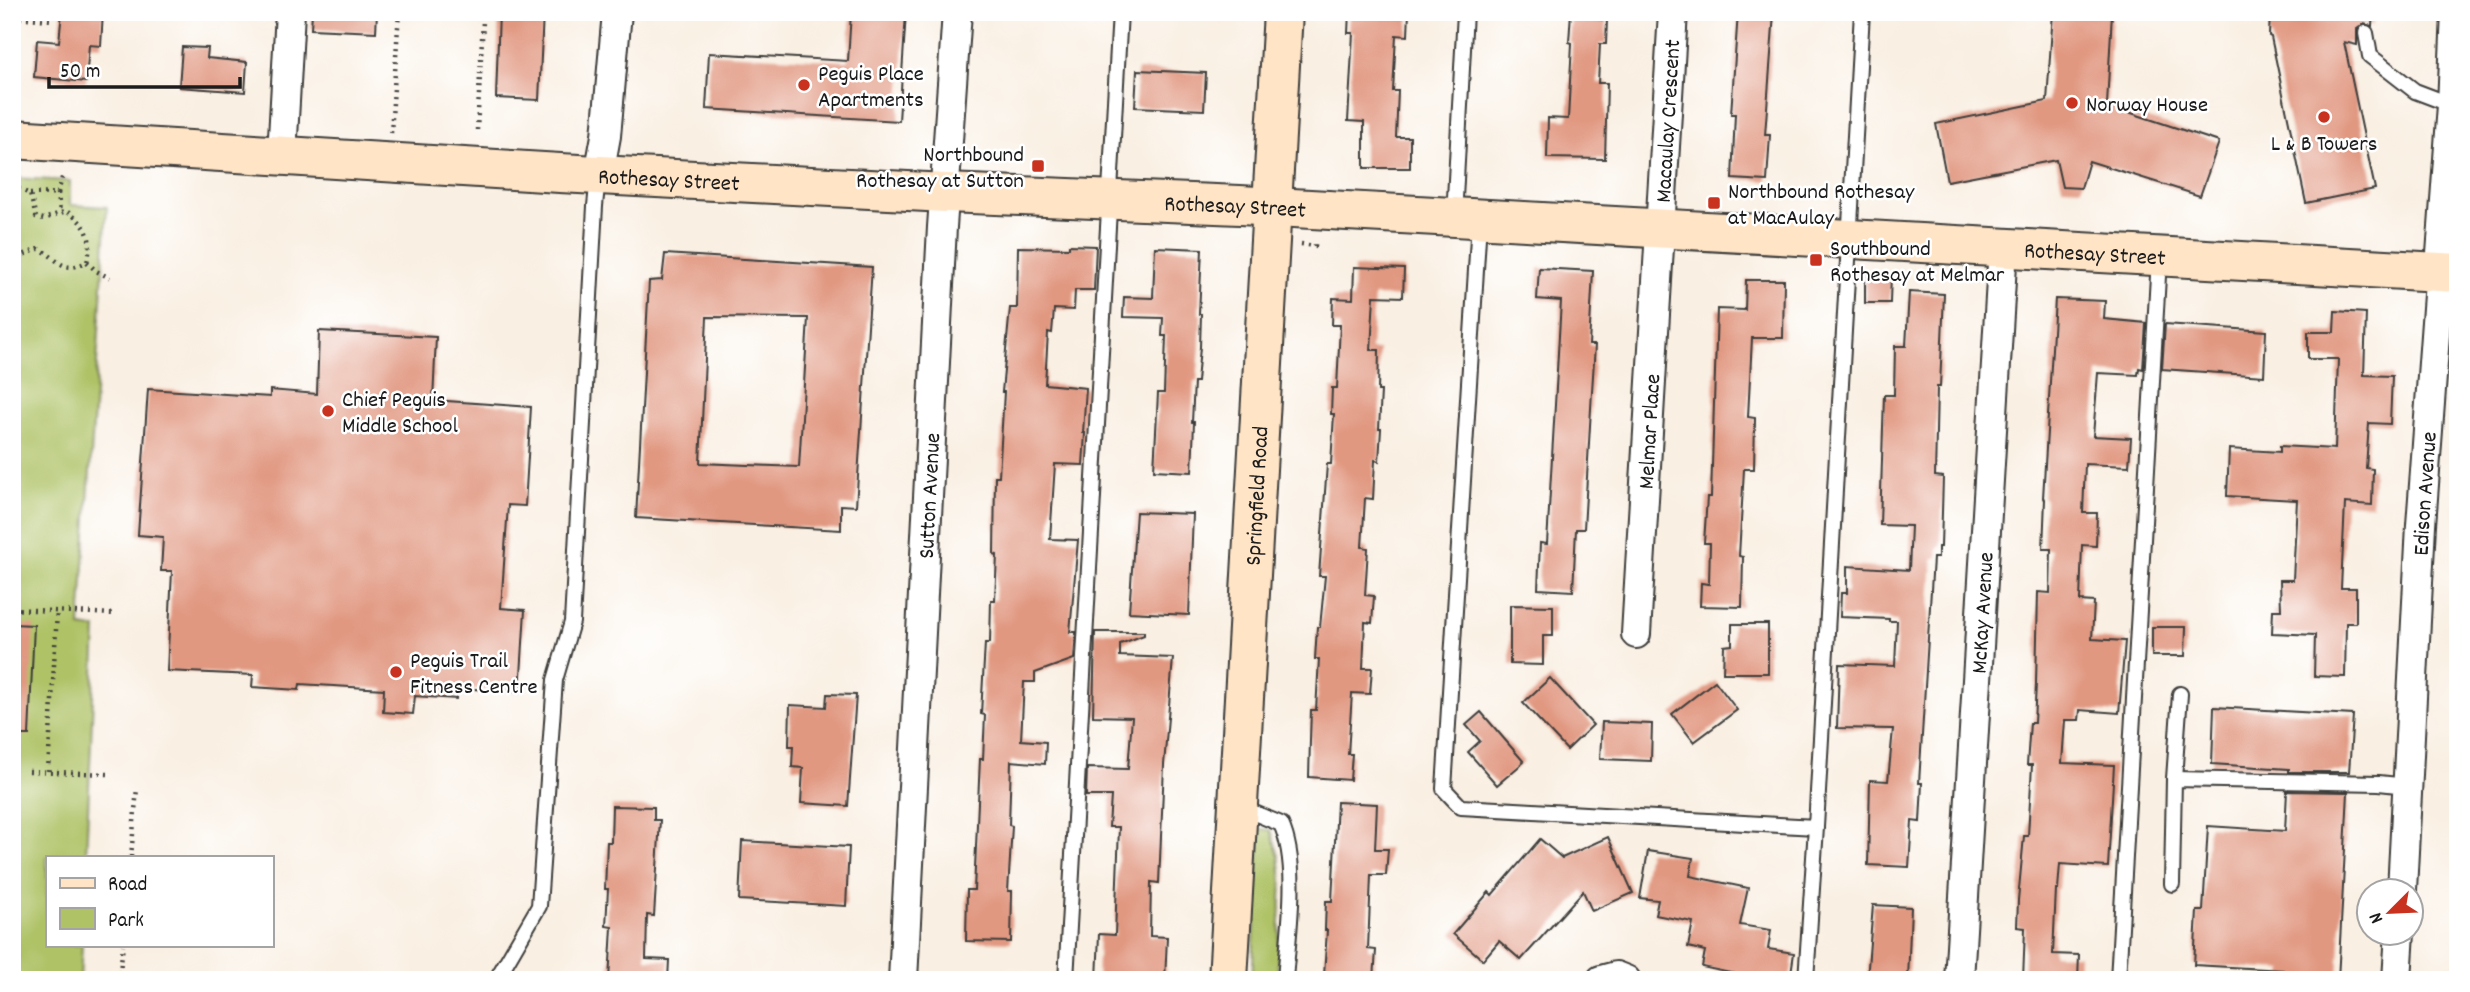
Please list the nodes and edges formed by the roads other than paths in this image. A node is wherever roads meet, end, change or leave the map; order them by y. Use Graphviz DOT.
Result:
graph roads {
  1 [pos="290,12"];
  2 [pos="617,12"];
  3 [pos="957,12"];
  4 [pos="1120,12"];
  5 [pos="1283,12"];
  6 [pos="1465,12"];
  7 [pos="1673,12"];
  8 [pos="1862,12"];
  9 [pos="2456,12"];
  10 [pos="2366,33"];
  11 [pos="2454,107"];
  12 [pos="12,139"];
  13 [pos="282,155"];
  14 [pos="599,174"];
  15 [pos="946,193"];
  16 [pos="1110,198"];
  17 [pos="1272,207"];
  18 [pos="2451,215"];
  19 [pos="1466,219"];
  20 [pos="1661,229"];
  21 [pos="1850,240"];
  22 [pos="2003,247"];
  23 [pos="2159,257"];
  24 [pos="2449,273"];
  25 [pos="1636,634"];
  26 [pos="2180,694"];
  27 [pos="2174,779"];
  28 [pos="2407,786"];
  29 [pos="1238,806"];
  30 [pos="1816,827"];
  31 [pos="2403,876"];
  32 [pos="2172,884"];
  33 [pos="2399,946"];
  34 [pos="496,980"];
  35 [pos="903,980"];
  36 [pos="1066,980"];
  37 [pos="1228,980"];
  38 [pos="1285,980"];
  39 [pos="1601,980"];
  40 [pos="1626,980"];
  41 [pos="1806,980"];
  42 [pos="1959,980"];
  43 [pos="2118,980"];
  44 [pos="2397,980"];
  1 -- 13 [label="street"];
  2 -- 14 [label="street"];
  3 -- 15 [label="street, Sutton Avenue"];
  4 -- 16 [label="lane"];
  5 -- 17 [label="street, Springfield Road"];
  6 -- 19 [label="lane"];
  7 -- 20 [label="street, Macaulay Crescent"];
  8 -- 21 [label="lane"];
  9 -- 11 [label="street, Edison Avenue"];
  10 -- 11 [label="lane"];
  11 -- 18 [label="street, Edison Avenue"];
  12 -- 13 [label="street, Rothesay Street"];
  13 -- 14 [label="street, Rothesay Street"];
  14 -- 15 [label="street, Rothesay Street"];
  14 -- 34 [label="lane"];
  15 -- 16 [label="street, Rothesay Street"];
  15 -- 35 [label="street, Sutton Avenue"];
  16 -- 17 [label="street, Rothesay Street"];
  16 -- 36 [label="lane"];
  17 -- 19 [label="street, Rothesay Street"];
  17 -- 29 [label="street, Springfield Road"];
  18 -- 24 [label="street, Edison Avenue"];
  19 -- 20 [label="street, Rothesay Street"];
  19 -- 30 [label="lane"];
  20 -- 21 [label="street, Rothesay Street"];
  20 -- 25 [label="street, Melmar Place"];
  21 -- 22 [label="street, Rothesay Street"];
  21 -- 30 [label="lane"];
  22 -- 23 [label="street, Rothesay Street"];
  22 -- 42 [label="street, McKay Avenue"];
  23 -- 24 [label="street, Rothesay Street"];
  23 -- 43 [label="lane"];
  24 -- 28 [label="street, Edison Avenue"];
  26 -- 27 [label="lane"];
  27 -- 28 [label="lane"];
  27 -- 32 [label="lane"];
  28 -- 31 [label="street, Edison Avenue"];
  29 -- 37 [label="street, Springfield Road"];
  29 -- 38 [label="lane"];
  30 -- 41 [label="lane"];
  33 -- 44 [label="street"];
  39 -- 40 [label="street"];
}
